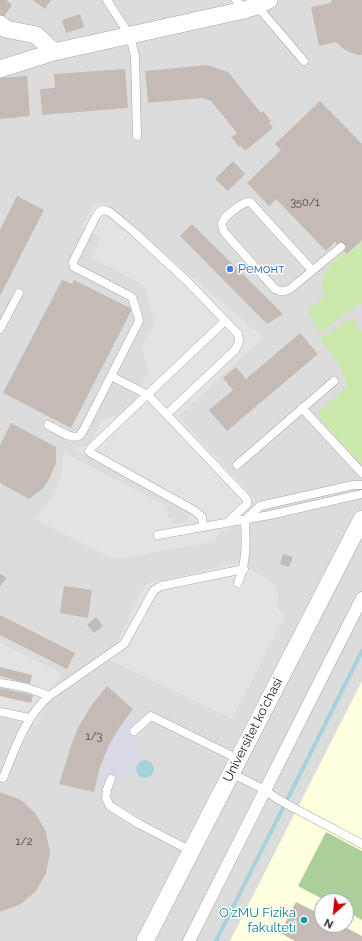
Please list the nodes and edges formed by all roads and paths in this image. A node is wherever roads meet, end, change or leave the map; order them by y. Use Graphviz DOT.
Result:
graph roads {
  1 [pos="107,0"];
  2 [pos="252,4"];
  3 [pos="0,24"];
  4 [pos="130,36"];
  5 [pos="54,52"];
  6 [pos="304,61"];
  7 [pos="0,69"];
  8 [pos="137,136"];
  9 [pos="341,247"];
  10 [pos="312,270"];
  11 [pos="19,293"];
  12 [pos="226,321"];
  13 [pos="0,329"];
  14 [pos="111,376"];
  15 [pos="334,381"];
  16 [pos="148,395"];
  17 [pos="302,408"];
  18 [pos="167,414"];
  19 [pos="48,425"];
  20 [pos="237,465"];
  21 [pos="362,473"];
  22 [pos="362,485"];
  23 [pos="362,494"];
  24 [pos="362,519"];
  25 [pos="245,520"];
  26 [pos="228,522"];
  27 [pos="203,526"];
  28 [pos="158,535"];
  29 [pos="244,569"];
  30 [pos="238,584"];
  31 [pos="362,598"];
  32 [pos="0,683"];
  33 [pos="49,696"];
  34 [pos="0,712"];
  35 [pos="29,718"];
  36 [pos="134,731"];
  37 [pos="235,766"];
  38 [pos="3,778"];
  39 [pos="111,779"];
  40 [pos="265,790"];
  41 [pos="362,844"];
  42 [pos="191,852"];
  43 [pos="145,941"];
  44 [pos="189,941"];
  1 -- 4 [label="lane"];
  2 -- 4 [label="street"];
  2 -- 6 [label="lane"];
  3 -- 5 [label="street"];
  4 -- 5 [label="street"];
  4 -- 8 [label="lane"];
  5 -- 7 [label="street"];
  9 -- 10 [label="lane"];
  10 -- 10 [label="lane"];
  11 -- 13 [label="lane"];
  12 -- 14 [label="lane"];
  12 -- 16 [label="lane"];
  12 -- 18 [label="lane"];
  14 -- 16 [label="lane"];
  14 -- 19 [label="lane"];
  15 -- 17 [label="lane"];
  16 -- 18 [label="lane"];
  16 -- 27 [label="lane"];
  17 -- 20 [label="lane"];
  17 -- 21 [label="lane"];
  18 -- 26 [label="lane"];
  22 -- 25 [label="lane"];
  23 -- 25 [label="lane"];
  24 -- 37 [label="street, Universitet ko'chasi"];
  25 -- 26 [label="lane"];
  25 -- 29 [label="lane"];
  26 -- 27 [label="lane"];
  27 -- 28 [label="lane"];
  29 -- 30 [label="lane"];
  29 -- 33 [label="lane"];
  31 -- 40 [label="street"];
  32 -- 33 [label="lane"];
  33 -- 35 [label="lane"];
  34 -- 35 [label="lane"];
  35 -- 38 [label="lane"];
  36 -- 37 [label="lane"];
  37 -- 40 [label="lane"];
  37 -- 42 [label="street, Universitet ko'chasi"];
  39 -- 42 [label="lane"];
  40 -- 41 [label="lane"];
  40 -- 44 [label="street"];
  42 -- 43 [label="street, Universitet ko'chasi"];
}
